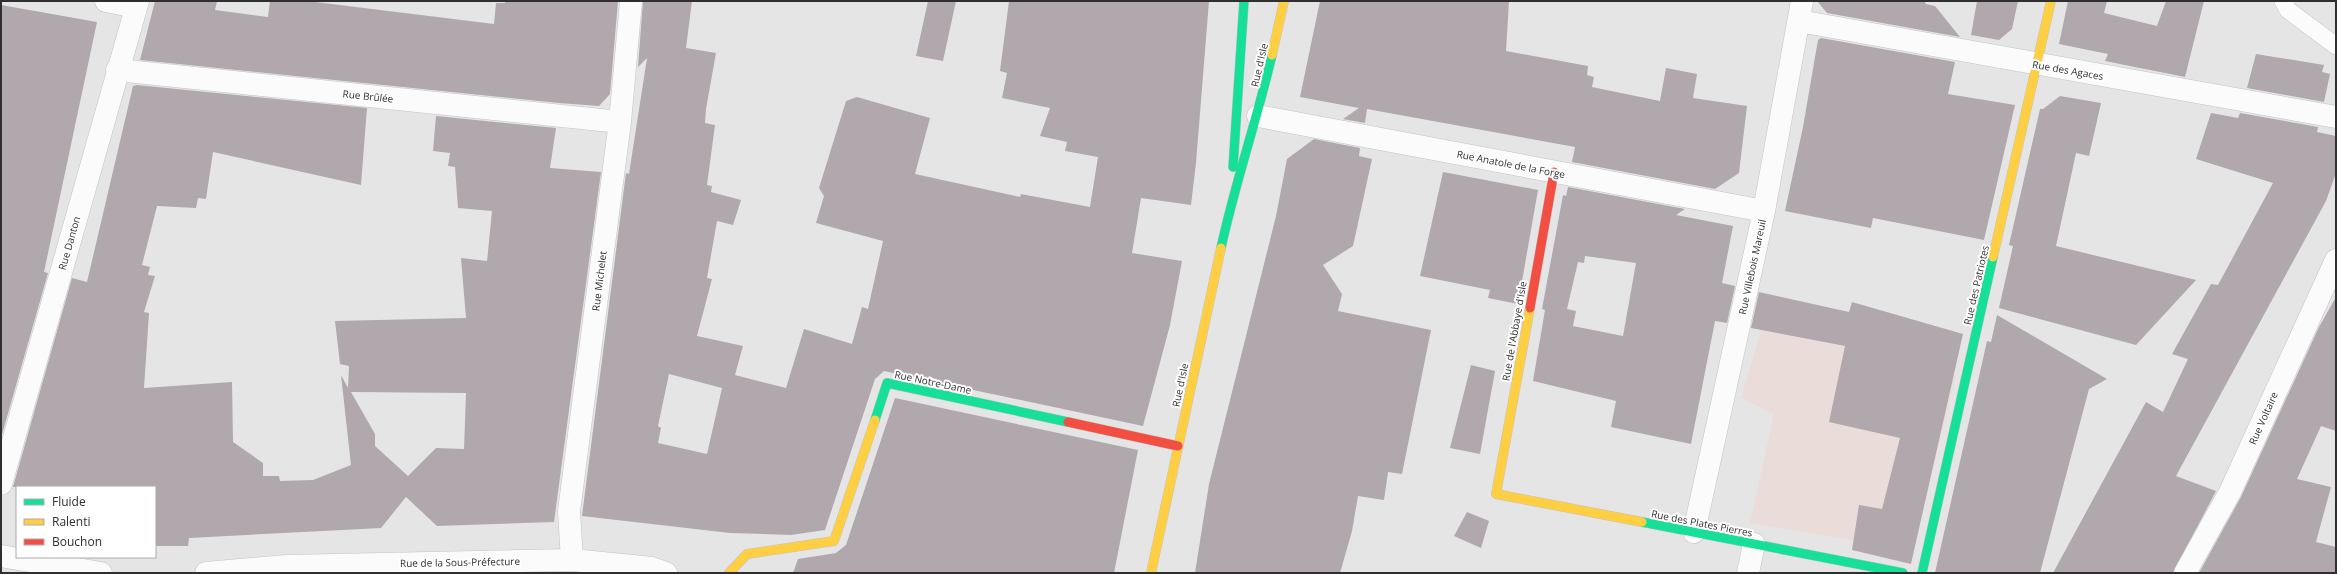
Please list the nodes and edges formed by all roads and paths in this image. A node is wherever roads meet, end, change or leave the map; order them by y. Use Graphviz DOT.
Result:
graph roads {
  1 [pos="106,1"];
  2 [pos="631,1"];
  3 [pos="1244,1"];
  4 [pos="1284,1"];
  5 [pos="2051,1"];
  6 [pos="2283,1"];
  7 [pos="137,4"];
  8 [pos="1801,11"];
  9 [pos="2336,46"];
  10 [pos="2037,65"];
  11 [pos="117,70"];
  12 [pos="1258,116"];
  13 [pos="2336,117"];
  14 [pos="620,122"];
  15 [pos="1554,172"];
  16 [pos="1231,202"];
  17 [pos="1764,211"];
  18 [pos="2336,260"];
  19 [pos="1178,446"];
  20 [pos="1,484"];
  21 [pos="1496,494"];
  22 [pos="1694,532"];
  23 [pos="1754,544"];
  24 [pos="1,556"];
  25 [pos="572,560"];
  26 [pos="286,569"];
  27 [pos="101,573"];
  28 [pos="206,573"];
  29 [pos="666,573"];
  30 [pos="729,573"];
  31 [pos="1151,573"];
  32 [pos="1748,573"];
  33 [pos="1903,573"];
  34 [pos="1922,573"];
  35 [pos="2185,573"];
  1 -- 7 [label="street"];
  2 -- 14 [label="street, Rue Michelet"];
  3 -- 16 [label="street, Rue d'Isle"];
  4 -- 12 [label="street, Rue d'Isle"];
  5 -- 10 [label="street, Rue des Patriotes"];
  6 -- 9 [label="lane"];
  7 -- 11 [label="street, Rue Danton"];
  8 -- 10 [label="street, Rue des Agaces"];
  8 -- 17 [label="street, Rue Villebois Mareuil"];
  10 -- 13 [label="street, Rue des Agaces"];
  10 -- 34 [label="street, Rue des Patriotes"];
  11 -- 14 [label="street, Rue Brûlée"];
  11 -- 20 [label="street, Rue Danton"];
  12 -- 15 [label="street, Rue Anatole de la Forge"];
  12 -- 16 [label="street, Rue d'Isle"];
  14 -- 25 [label="street, Rue Michelet"];
  15 -- 17 [label="street, Rue Anatole de la Forge"];
  15 -- 21 [label="street, Rue de l'Abbaye d'Isle"];
  16 -- 19 [label="street, Rue d'Isle"];
  17 -- 22 [label="street, Rue Villebois Mareuil"];
  18 -- 35 [label="street, Rue Voltaire"];
  19 -- 30 [label="street, Rue Notre-Dame"];
  19 -- 31 [label="street, Rue d'Isle"];
  21 -- 22 [label="street, Rue des Plates Pierres"];
  22 -- 23 [label="street, Rue des Plates Pierres"];
  23 -- 32 [label="street"];
  23 -- 33 [label="street, Rue des Plates Pierres"];
  24 -- 27 [label="street"];
  25 -- 26 [label="street, Rue de la Sous-Préfecture"];
  25 -- 29 [label="street, Rue de la Sous-Préfecture"];
  26 -- 28 [label="street, Rue de la Sous-Préfecture"];
}
